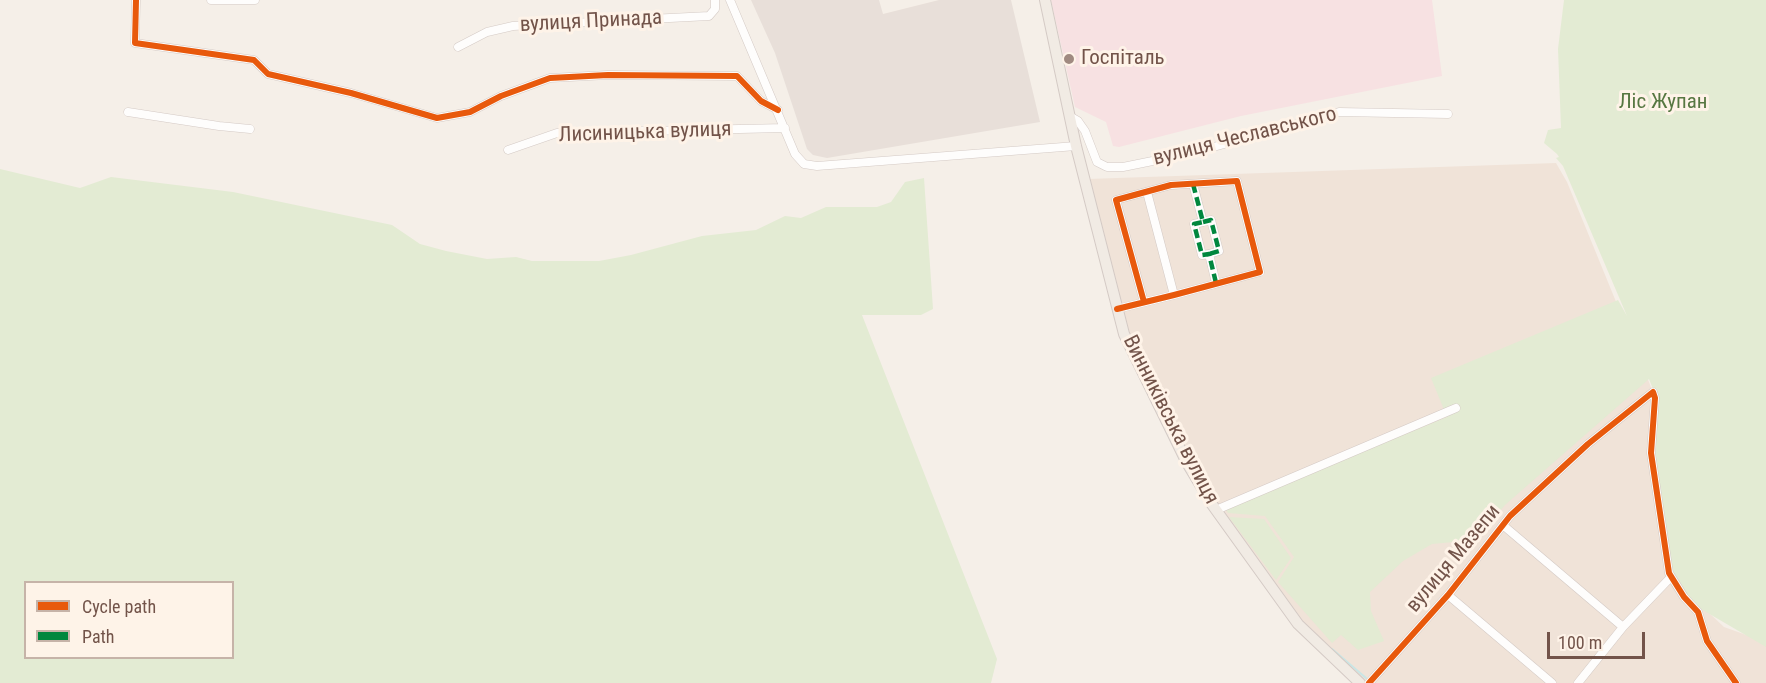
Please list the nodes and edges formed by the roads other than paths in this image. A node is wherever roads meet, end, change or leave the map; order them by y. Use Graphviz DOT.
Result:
graph roads {
  1 [pos="136,0"];
  2 [pos="211,0"];
  3 [pos="255,0"];
  4 [pos="715,0"];
  5 [pos="730,0"];
  6 [pos="1045,0"];
  7 [pos="458,47"];
  8 [pos="778,110"];
  9 [pos="128,112"];
  10 [pos="1070,114"];
  11 [pos="1448,114"];
  12 [pos="785,128"];
  13 [pos="250,129"];
  14 [pos="1076,146"];
  15 [pos="508,150"];
  16 [pos="1193,184"];
  17 [pos="1147,192"];
  18 [pos="1203,222"];
  19 [pos="1209,254"];
  20 [pos="1216,284"];
  21 [pos="1174,295"];
  22 [pos="1144,302"];
  23 [pos="1117,309"];
  24 [pos="1456,408"];
  25 [pos="1215,510"];
  26 [pos="1504,526"];
  27 [pos="1671,577"];
  28 [pos="1448,595"];
  29 [pos="1623,627"];
  30 [pos="1360,683"];
  31 [pos="1369,683"];
  32 [pos="1552,683"];
  33 [pos="1578,683"];
  34 [pos="1736,683"];
  1 -- 8 [label="street"];
  2 -- 3 [label="street"];
  4 -- 7 [label="street, вулиця Принада"];
  5 -- 8 [label="street"];
  6 -- 10 [label="main road, Винниківська вулиця"];
  8 -- 12 [label="street"];
  9 -- 13 [label="street"];
  10 -- 11 [label="street, вулиця Чеславського"];
  10 -- 14 [label="main road, Винниківська вулиця"];
  12 -- 14 [label="street"];
  12 -- 15 [label="street, Лисиницька вулиця"];
  14 -- 23 [label="main road, Винниківська вулиця"];
  16 -- 17 [label="street"];
  16 -- 18 [label="street"];
  16 -- 20 [label="street"];
  17 -- 21 [label="street"];
  17 -- 22 [label="street"];
  18 -- 19 [label="street"];
  18 -- 19 [label="street"];
  19 -- 20 [label="street"];
  20 -- 21 [label="street"];
  21 -- 22 [label="street"];
  22 -- 23 [label="street"];
  23 -- 25 [label="main road, Винниківська вулиця"];
  24 -- 25 [label="street"];
  25 -- 30 [label="main road, Винниківська вулиця"];
  26 -- 27 [label="street, вулиця Мазепи"];
  26 -- 28 [label="street, вулиця Мазепи"];
  26 -- 29 [label="street"];
  27 -- 29 [label="street"];
  27 -- 34 [label="street"];
  28 -- 31 [label="street, вулиця Мазепи"];
  28 -- 32 [label="street"];
  29 -- 33 [label="street"];
}
